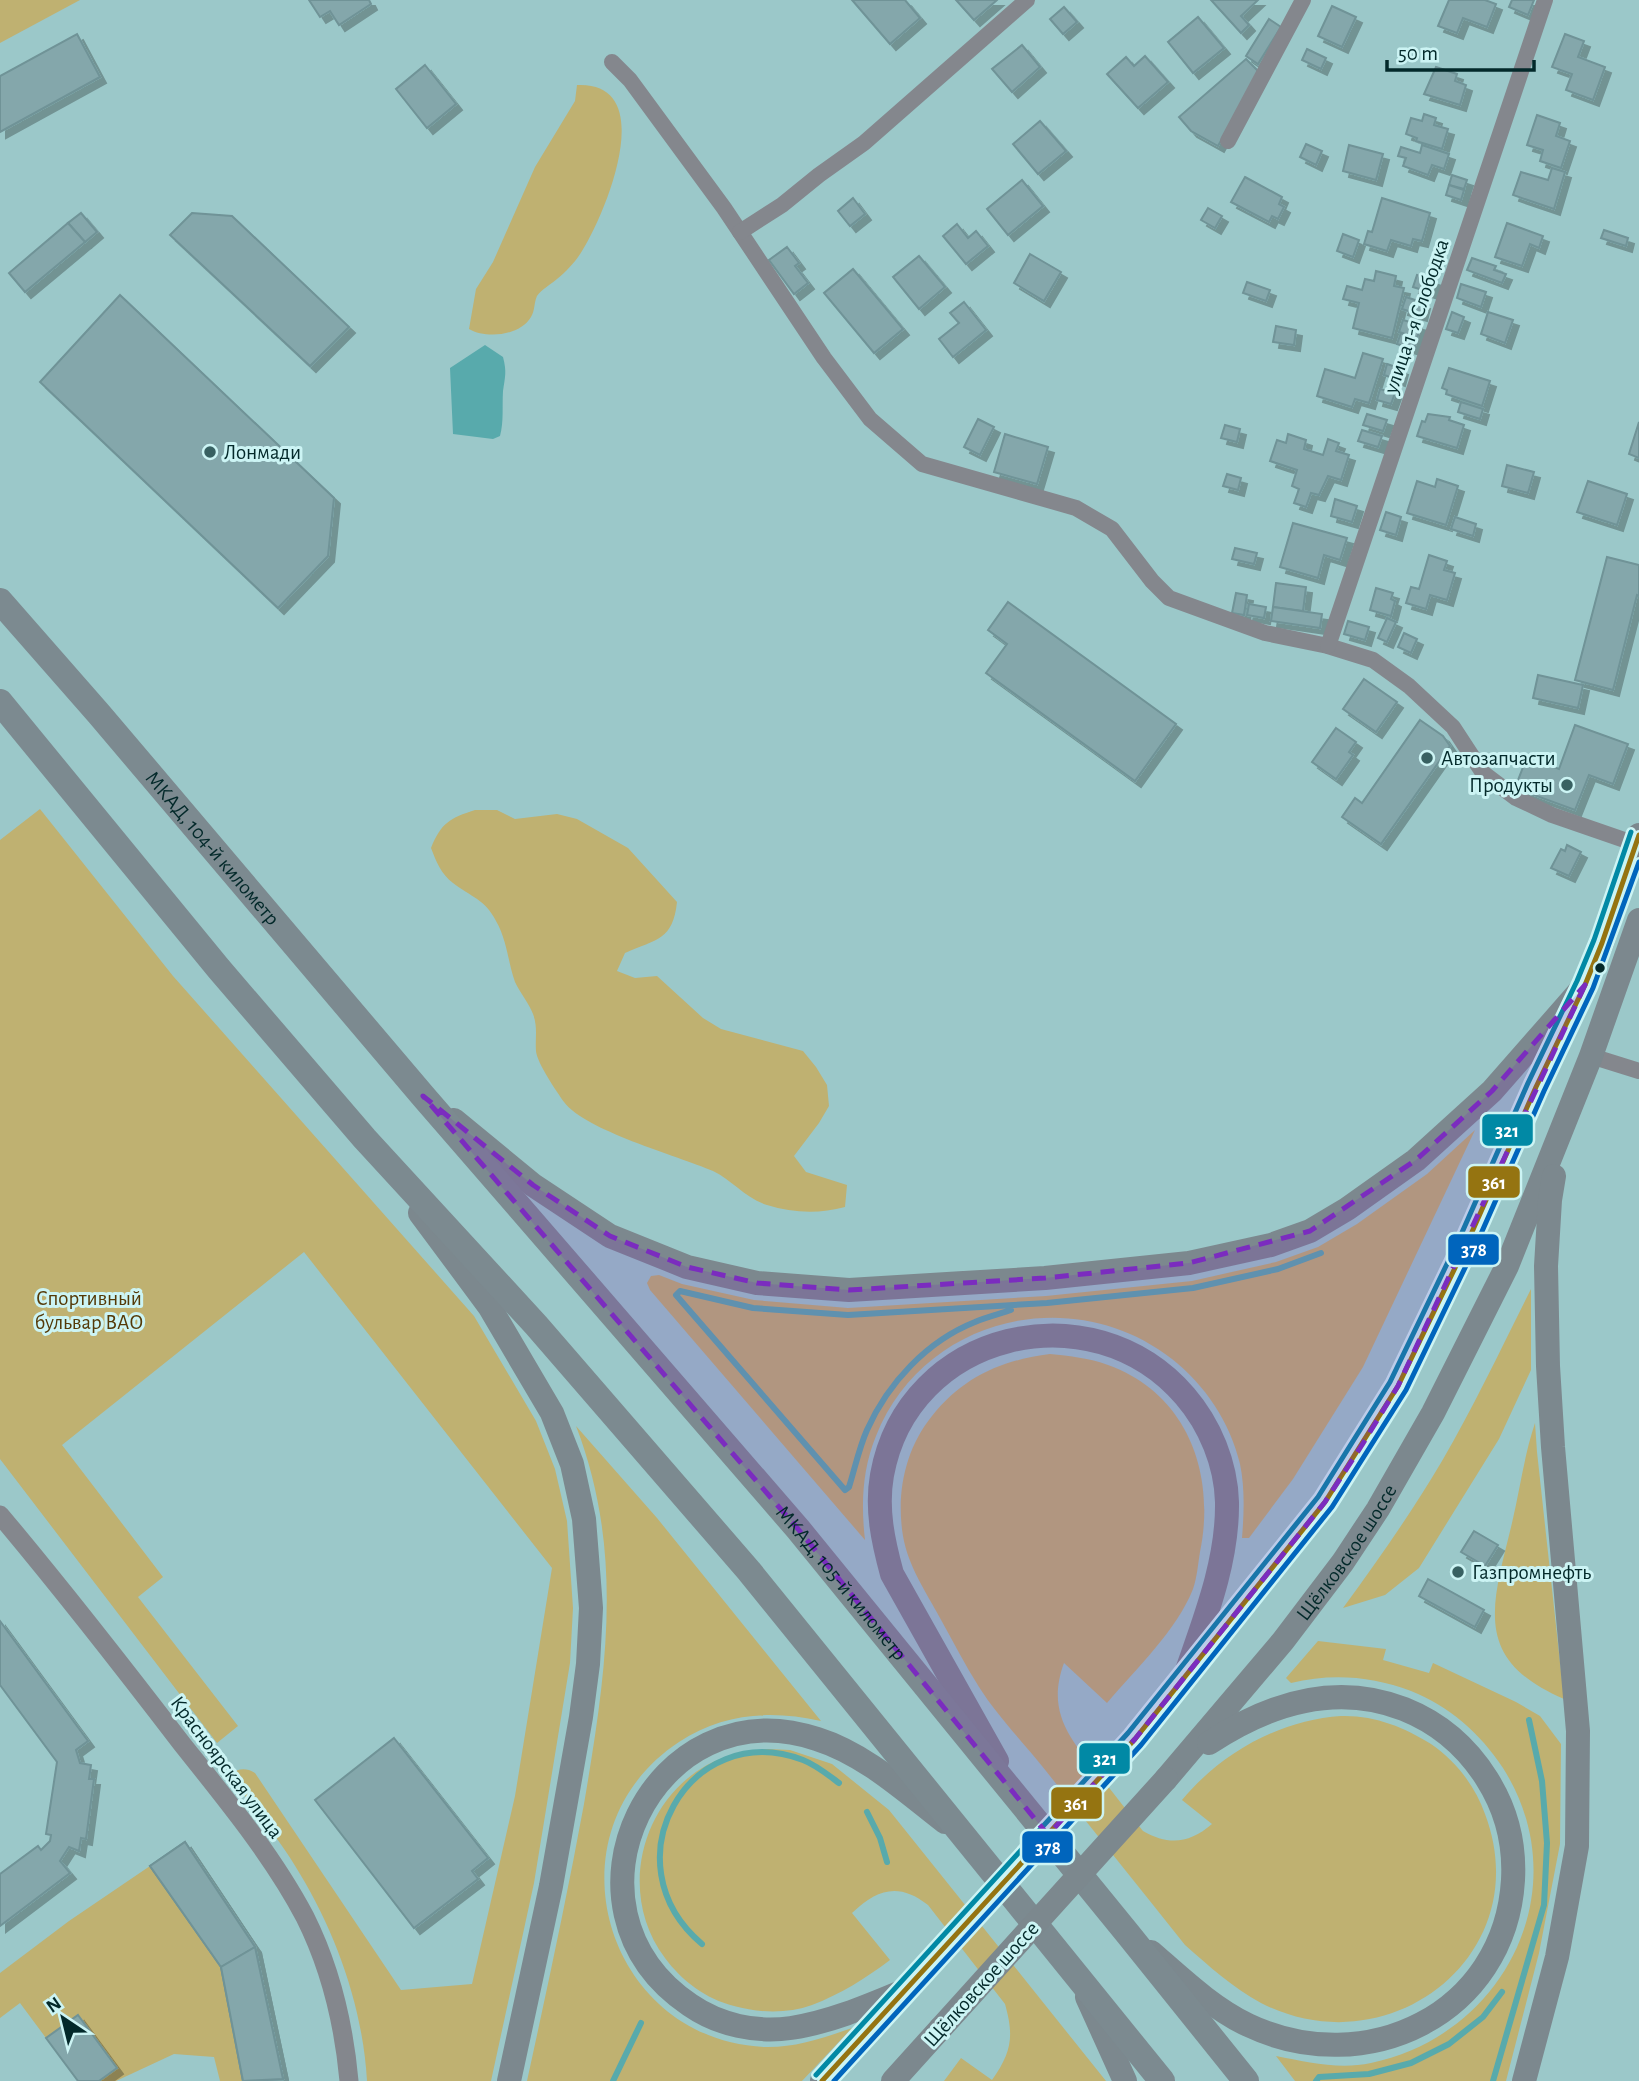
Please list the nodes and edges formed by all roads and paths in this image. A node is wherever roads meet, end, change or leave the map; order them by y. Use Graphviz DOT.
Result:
graph roads {
  1 [pos="1027,0"];
  2 [pos="1303,0"];
  3 [pos="1545,0"];
  4 [pos="612,62"];
  5 [pos="1228,141"];
  6 [pos="740,233"];
  7 [pos="0,601"];
  8 [pos="1328,646"];
  9 [pos="0,702"];
  10 [pos="1637,840"];
  11 [pos="1639,920"];
  12 [pos="1586,985"];
  13 [pos="1591,1056"];
  14 [pos="1639,1071"];
  15 [pos="423,1096"];
  16 [pos="1563,1128"];
  17 [pos="365,1139"];
  18 [pos="0,1515"];
  19 [pos="1185,1676"];
  20 [pos="1182,1760"];
  21 [pos="1018,1798"];
  22 [pos="968,1839"];
  23 [pos="1128,1934"];
  24 [pos="1077,1974"];
  25 [pos="908,1988"];
  26 [pos="937,2033"];
  27 [pos="349,2081"];
  28 [pos="509,2081"];
  29 [pos="822,2081"];
  30 [pos="893,2081"];
  31 [pos="911,2081"];
  32 [pos="1125,2081"];
  33 [pos="1162,2081"];
  34 [pos="1246,2081"];
  35 [pos="1524,2081"];
  1 -- 6 [label="street"];
  2 -- 5 [label="street"];
  3 -- 8 [label="street, улица 1-я Слободка"];
  4 -- 6 [label="street"];
  6 -- 8 [label="street"];
  7 -- 15 [label="highway, МКАД, 104-й километр"];
  8 -- 10 [label="street"];
  9 -- 17 [label="highway"];
  10 -- 12 [label="main road"];
  11 -- 13 [label="main road, Щёлковское шоссе"];
  12 -- 15 [label="main road"];
  12 -- 19 [label="main road"];
  13 -- 14 [label="street"];
  13 -- 16 [label="main road, Щёлковское шоссе"];
  15 -- 21 [label="highway, МКАД, 105-й километр"];
  16 -- 20 [label="main road, Щёлковское шоссе"];
  16 -- 35 [label="main road"];
  17 -- 22 [label="highway"];
  17 -- 28 [label="main road"];
  18 -- 27 [label="street, Красноярская улица"];
  19 -- 21 [label="main road"];
  19 -- 25 [label="main road, bridge"];
  20 -- 23 [label="main road"];
  20 -- 26 [label="main road, Щёлковское шоссе, bridge"];
  21 -- 23 [label="highway, МКАД, 105-й километр"];
  22 -- 24 [label="highway"];
  22 -- 25 [label="main road"];
  23 -- 34 [label="highway, МКАД, 105-й километр"];
  24 -- 32 [label="main road"];
  24 -- 33 [label="highway"];
  25 -- 29 [label="main road"];
  26 -- 30 [label="main road, Щёлковское шоссе"];
  26 -- 31 [label="main road"];
}
